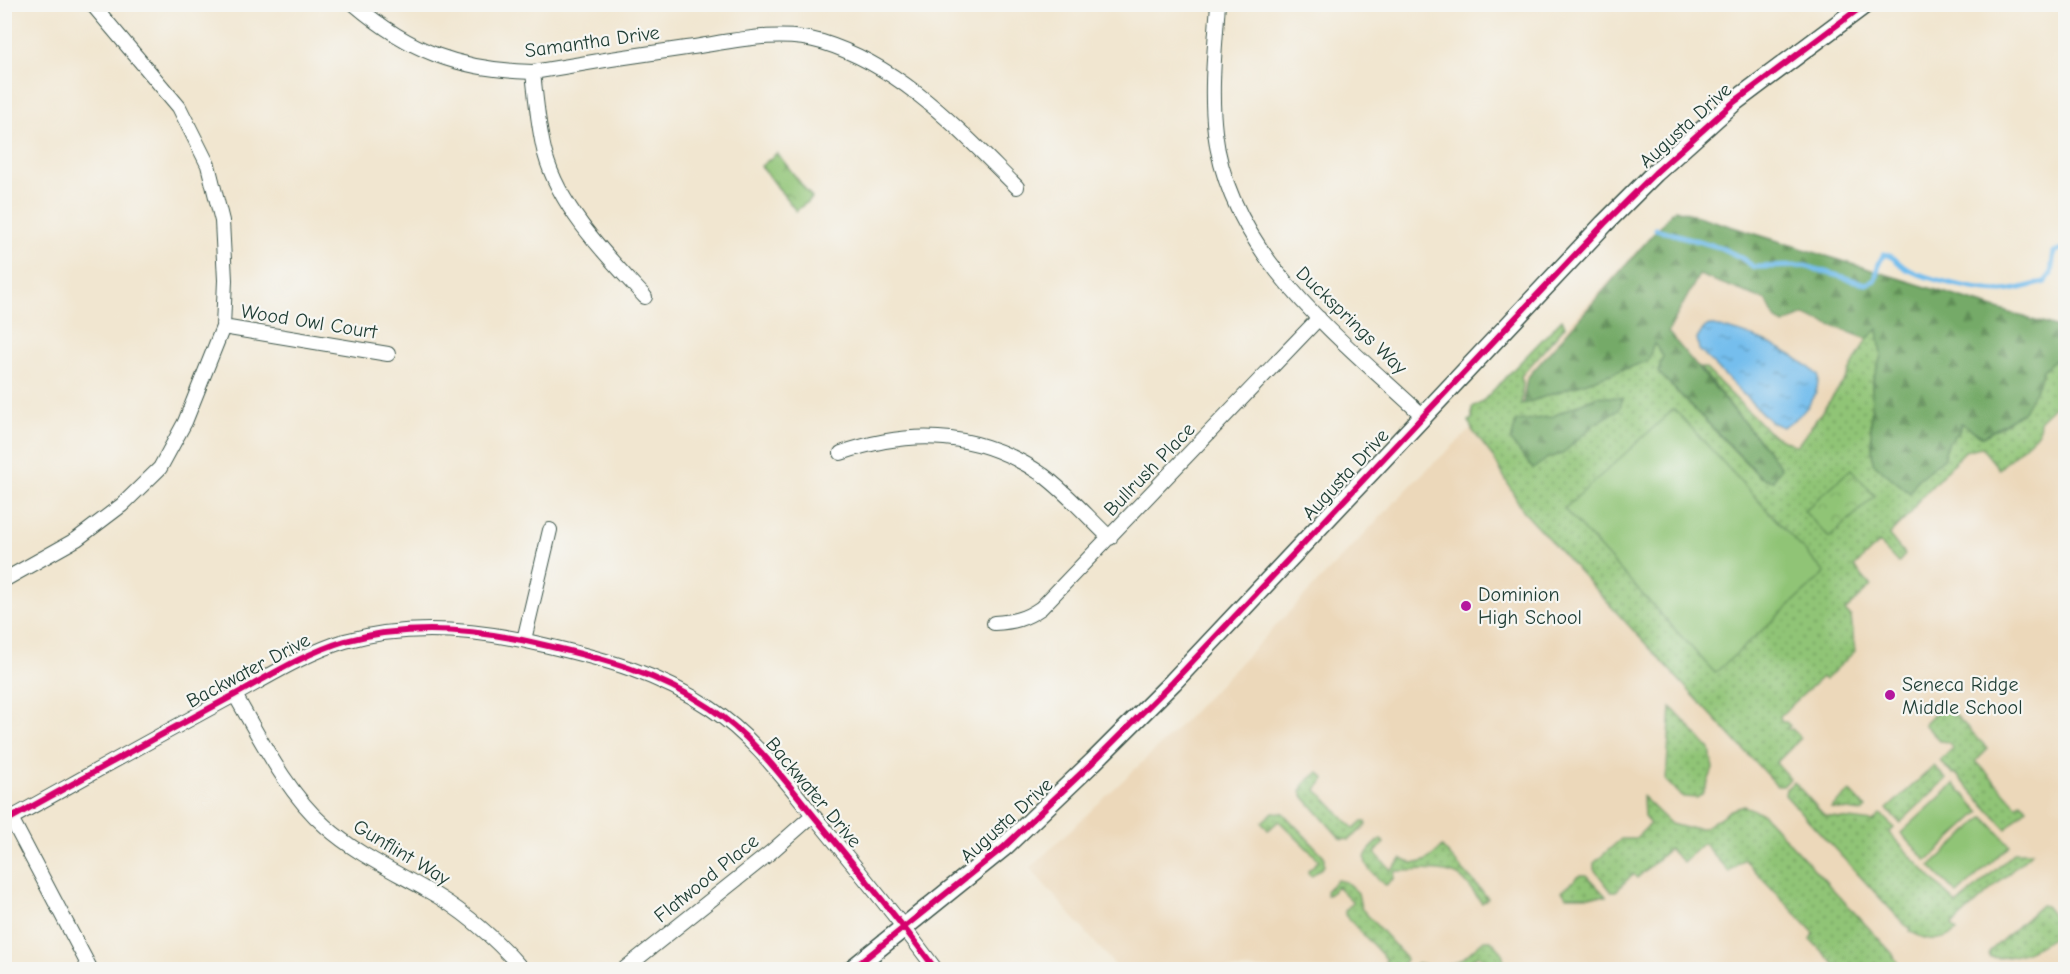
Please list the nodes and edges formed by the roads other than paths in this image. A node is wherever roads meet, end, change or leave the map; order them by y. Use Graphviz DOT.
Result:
graph roads {
  1 [pos="92,4"];
  2 [pos="354,4"];
  3 [pos="1218,4"];
  4 [pos="1865,4"];
  5 [pos="533,72"];
  6 [pos="1017,187"];
  7 [pos="645,297"];
  8 [pos="1319,318"];
  9 [pos="223,327"];
  10 [pos="388,354"];
  11 [pos="1423,416"];
  12 [pos="842,453"];
  13 [pos="550,530"];
  14 [pos="1110,538"];
  15 [pos="4,580"];
  16 [pos="994,623"];
  17 [pos="524,640"];
  18 [pos="235,695"];
  19 [pos="813,815"];
  20 [pos="8,820"];
  21 [pos="904,927"];
  22 [pos="91,969"];
  23 [pos="523,969"];
  24 [pos="623,969"];
  25 [pos="851,969"];
  26 [pos="936,969"];
  1 -- 9 [label="street"];
  2 -- 5 [label="street, Samantha Drive"];
  3 -- 8 [label="street, Ducksprings Way"];
  4 -- 11 [label="street, Augusta Drive"];
  5 -- 6 [label="street, Samantha Drive"];
  5 -- 7 [label="street"];
  8 -- 11 [label="street, Ducksprings Way"];
  8 -- 14 [label="street, Bullrush Place"];
  9 -- 10 [label="street, Wood Owl Court"];
  9 -- 15 [label="street"];
  11 -- 21 [label="street, Augusta Drive"];
  12 -- 14 [label="street"];
  13 -- 17 [label="street"];
  14 -- 16 [label="street, Bullrush Place"];
  17 -- 18 [label="street, Backwater Drive"];
  17 -- 19 [label="street, Backwater Drive"];
  18 -- 20 [label="street, Backwater Drive"];
  18 -- 23 [label="street, Gunflint Way"];
  19 -- 21 [label="street, Backwater Drive"];
  19 -- 24 [label="street, Flatwood Place"];
  20 -- 22 [label="street"];
  21 -- 25 [label="street, Augusta Drive"];
  21 -- 26 [label="street, Backwater Drive"];
}
